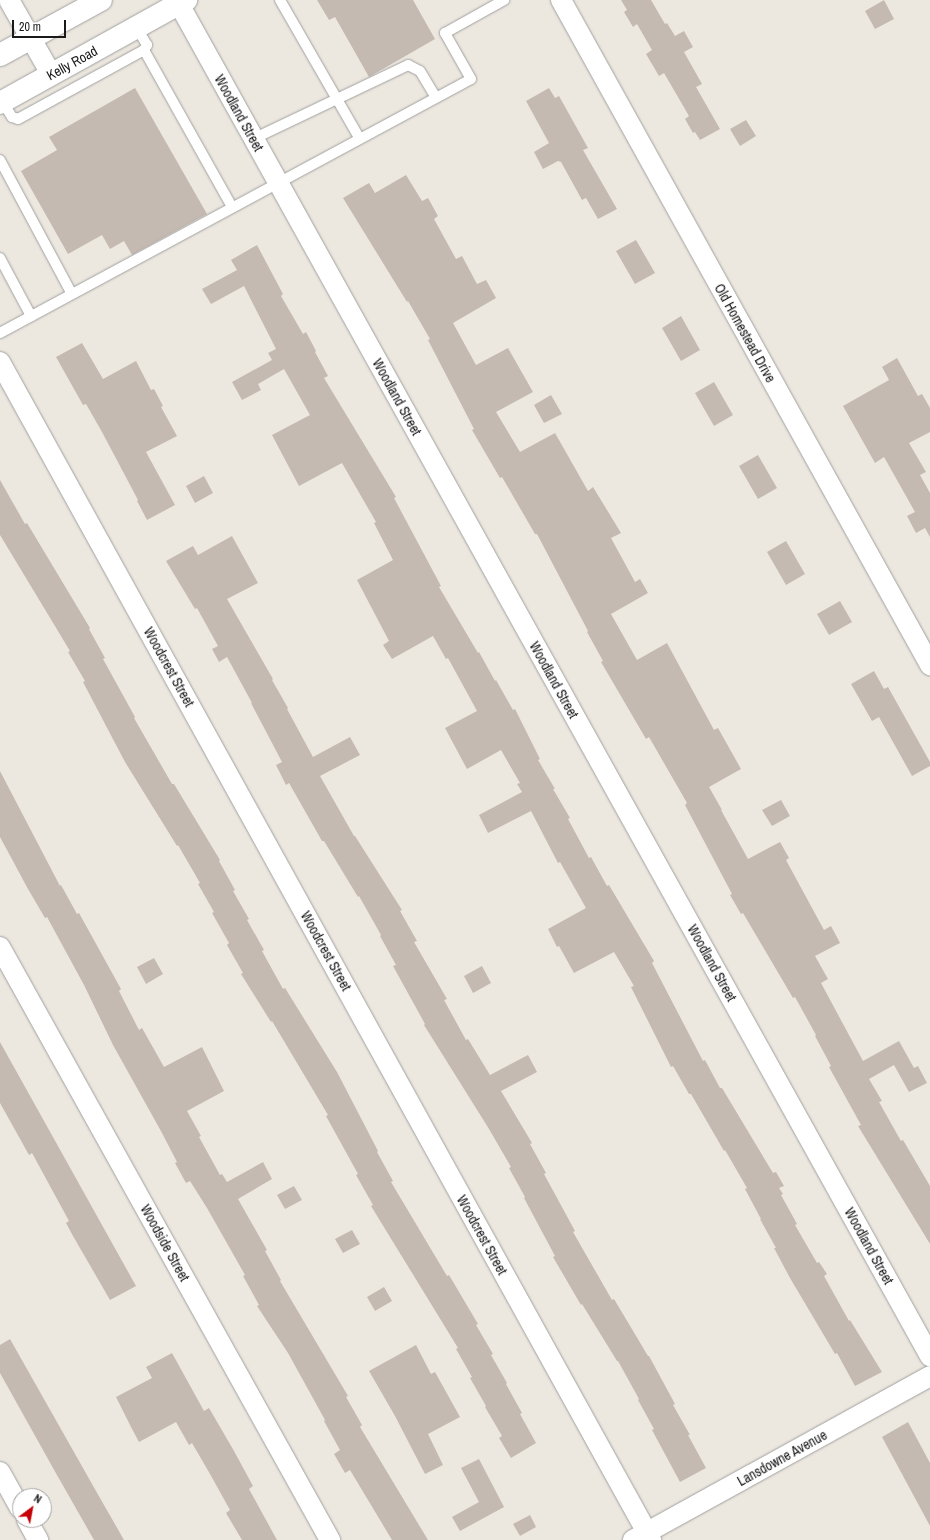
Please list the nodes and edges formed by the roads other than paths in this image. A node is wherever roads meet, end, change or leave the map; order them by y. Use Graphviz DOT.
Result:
graph roads {
  1 [pos="9,0"];
  2 [pos="101,0"];
  3 [pos="280,0"];
  4 [pos="504,0"];
  5 [pos="561,0"];
  6 [pos="182,2"];
  7 [pos="136,27"];
  8 [pos="31,38"];
  9 [pos="144,50"];
  10 [pos="0,56"];
  11 [pos="51,74"];
  12 [pos="436,98"];
  13 [pos="337,99"];
  14 [pos="1,102"];
  15 [pos="253,139"];
  16 [pos="360,139"];
  17 [pos="0,160"];
  18 [pos="278,182"];
  19 [pos="232,207"];
  20 [pos="0,258"];
  21 [pos="72,294"];
  22 [pos="31,316"];
  23 [pos="0,333"];
  24 [pos="0,362"];
  25 [pos="930,665"];
  26 [pos="0,947"];
  27 [pos="930,1356"];
  28 [pos="930,1376"];
  29 [pos="0,1472"];
  30 [pos="12,1494"];
  31 [pos="31,1528"];
  32 [pos="644,1537"];
  33 [pos="38,1540"];
  34 [pos="330,1540"];
  1 -- 8 [label="street"];
  2 -- 8 [label="street"];
  3 -- 13 [label="lane"];
  4 -- 12 [label="lane"];
  5 -- 25 [label="street, Old Homestead Drive"];
  6 -- 7 [label="street, Kelly Road"];
  6 -- 15 [label="street, Woodland Street"];
  7 -- 9 [label="lane"];
  7 -- 11 [label="street, Kelly Road"];
  8 -- 10 [label="street"];
  8 -- 11 [label="street"];
  9 -- 14 [label="lane"];
  9 -- 19 [label="lane"];
  11 -- 14 [label="street, Kelly Road"];
  12 -- 13 [label="lane"];
  12 -- 16 [label="lane"];
  13 -- 15 [label="lane"];
  13 -- 16 [label="lane"];
  15 -- 18 [label="street, Woodland Street"];
  16 -- 18 [label="lane"];
  17 -- 21 [label="lane"];
  18 -- 19 [label="lane"];
  18 -- 27 [label="street, Woodland Street"];
  19 -- 21 [label="lane"];
  20 -- 22 [label="lane"];
  21 -- 22 [label="lane"];
  22 -- 23 [label="lane"];
  24 -- 32 [label="street, Woodcrest Street"];
  26 -- 34 [label="street, Woodside Street"];
  28 -- 32 [label="street, Lansdowne Avenue"];
  29 -- 30 [label="street"];
  31 -- 33 [label="street"];
}
